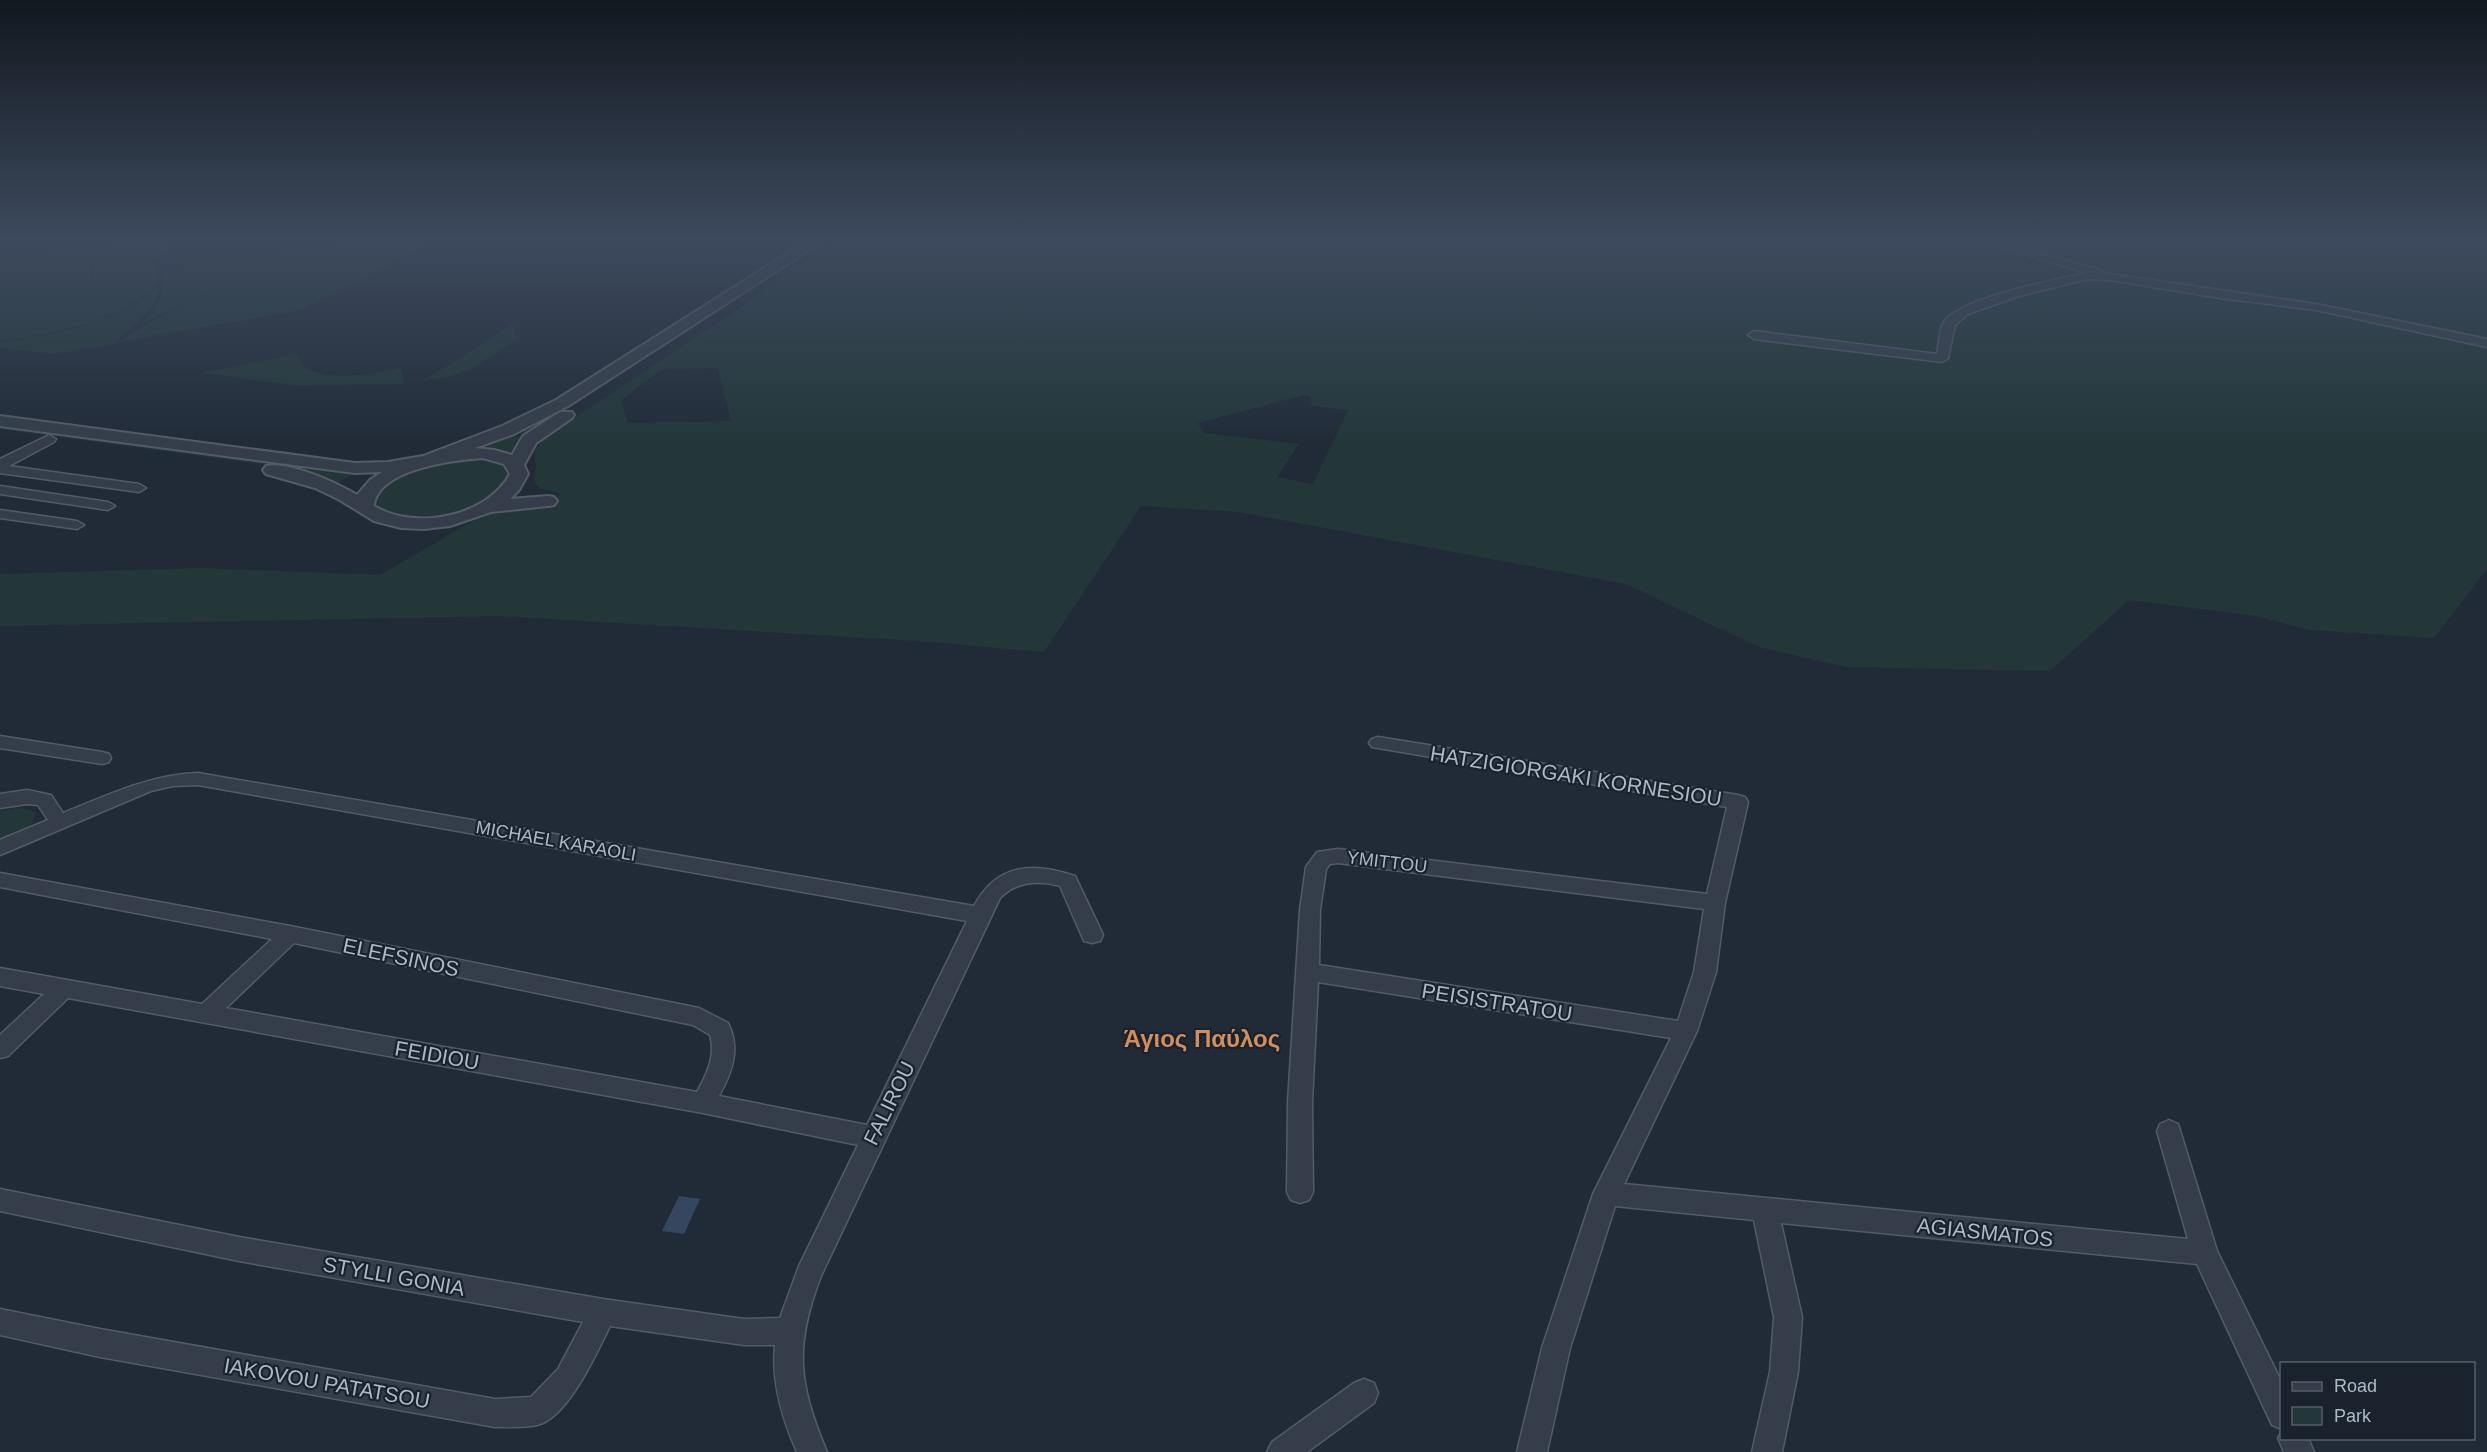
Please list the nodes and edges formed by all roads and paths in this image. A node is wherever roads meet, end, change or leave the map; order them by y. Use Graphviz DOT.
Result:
graph roads {
  1 [pos="710,309"];
  2 [pos="725,309"];
  3 [pos="1973,309"];
  4 [pos="2324,309"];
  5 [pos="1754,335"];
  6 [pos="2487,343"];
  7 [pos="0,421"];
  8 [pos="0,433"];
  9 [pos="48,439"];
  10 [pos="425,461"];
  11 [pos="0,467"];
  12 [pos="516,473"];
  13 [pos="140,488"];
  14 [pos="0,490"];
  15 [pos="108,506"];
  16 [pos="483,508"];
  17 [pos="366,510"];
  18 [pos="0,514"];
  19 [pos="77,525"];
  20 [pos="0,742"];
  21 [pos="1378,743"];
  22 [pos="102,758"];
  23 [pos="0,801"];
  24 [pos="60,823"];
  25 [pos="0,848"];
  26 [pos="0,880"];
  27 [pos="1715,903"];
  28 [pos="980,915"];
  29 [pos="290,934"];
  30 [pos="1092,935"];
  31 [pos="1308,972"];
  32 [pos="0,977"];
  33 [pos="64,988"];
  34 [pos="206,1014"];
  35 [pos="1686,1031"];
  36 [pos="0,1049"];
  37 [pos="703,1103"];
  38 [pos="2169,1131"];
  39 [pos="872,1137"];
  40 [pos="1300,1192"];
  41 [pos="1606,1194"];
  42 [pos="0,1200"];
  43 [pos="1765,1210"];
  44 [pos="2205,1253"];
  45 [pos="603,1312"];
  46 [pos="0,1322"];
  47 [pos="790,1331"];
  48 [pos="1364,1393"];
  49 [pos="2280,1411"];
  50 [pos="812,1452"];
  51 [pos="1282,1452"];
  52 [pos="1532,1452"];
  53 [pos="1767,1452"];
  1 -- 10 [label="street"];
  2 -- 12 [label="street"];
  3 -- 5 [label="street"];
  4 -- 6 [label="street"];
  7 -- 10 [label="street"];
  8 -- 9 [label="street"];
  9 -- 11 [label="street"];
  9 -- 17 [label="street"];
  10 -- 12 [label="street"];
  10 -- 17 [label="street"];
  11 -- 13 [label="street"];
  12 -- 16 [label="street"];
  12 -- 16 [label="street"];
  14 -- 15 [label="street"];
  16 -- 17 [label="street"];
  18 -- 19 [label="street"];
  20 -- 22 [label="street"];
  21 -- 27 [label="street, HATZIGIORGAKI KORNESIOU"];
  23 -- 24 [label="street"];
  24 -- 25 [label="street, MICHAEL KARAOLI"];
  24 -- 28 [label="street, MICHAEL KARAOLI"];
  26 -- 29 [label="street, ELEFSINOS"];
  27 -- 31 [label="street, YMITTOU"];
  27 -- 35 [label="street, HATZIGIORGAKI KORNESIOU"];
  28 -- 30 [label="street, FALIROU"];
  28 -- 39 [label="street, FALIROU"];
  29 -- 34 [label="street"];
  29 -- 37 [label="street, ELEFSINOS"];
  31 -- 35 [label="street, PEISISTRATOU"];
  31 -- 40 [label="street, YMITTOU"];
  32 -- 33 [label="street, FEIDIOU"];
  33 -- 34 [label="street, FEIDIOU"];
  33 -- 36 [label="street"];
  34 -- 37 [label="street, FEIDIOU"];
  35 -- 41 [label="street, HATZIGIORGAKI KORNESIOU"];
  37 -- 39 [label="street, FEIDIOU"];
  38 -- 44 [label="street"];
  39 -- 47 [label="street, FALIROU"];
  41 -- 43 [label="street, AGIASMATOS"];
  41 -- 52 [label="street, HATZIGIORGAKI KORNESIOU"];
  42 -- 45 [label="street, STYLLI GONIA"];
  43 -- 44 [label="street, AGIASMATOS"];
  43 -- 53 [label="street"];
  44 -- 49 [label="street"];
  45 -- 46 [label="street, IAKOVOU PATATSOU"];
  45 -- 47 [label="street, STYLLI GONIA"];
  47 -- 50 [label="street, FALIROU"];
  48 -- 51 [label="street"];
}
